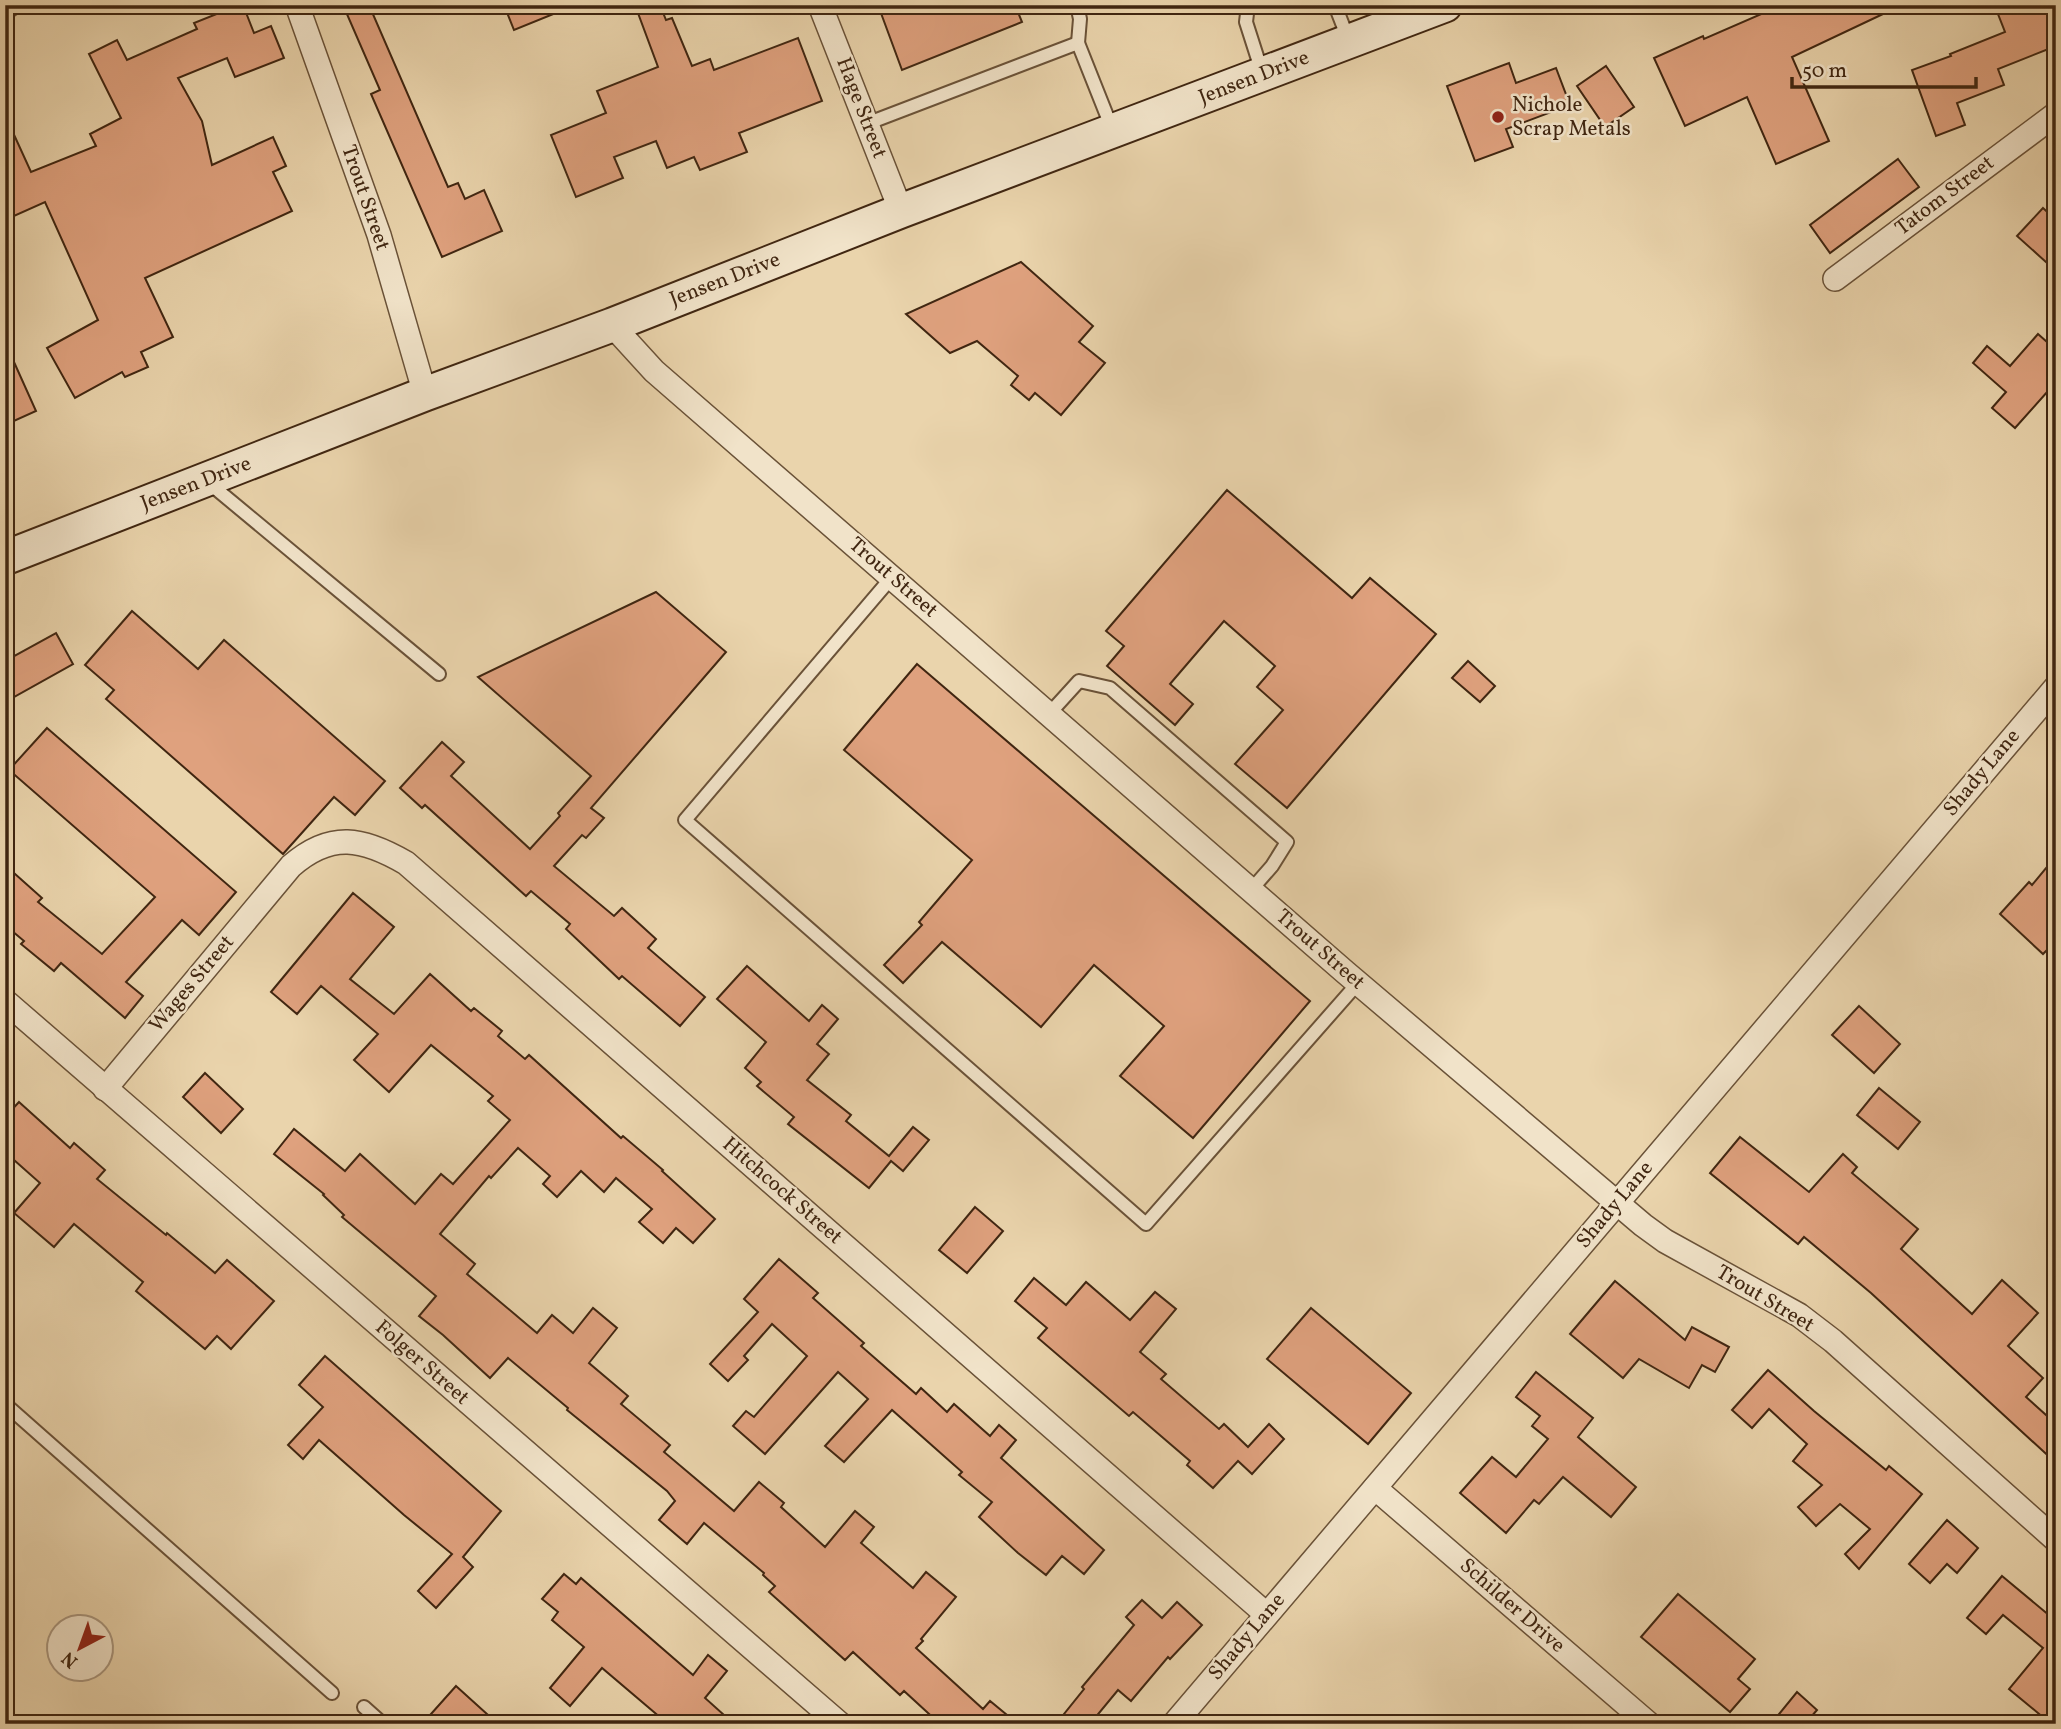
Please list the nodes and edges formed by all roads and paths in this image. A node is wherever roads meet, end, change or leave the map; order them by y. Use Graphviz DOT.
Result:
graph roads {
  1 [pos="297,5"];
  2 [pos="820,5"];
  3 [pos="1077,5"];
  4 [pos="1248,5"];
  5 [pos="1335,5"];
  6 [pos="1434,7"];
  7 [pos="1350,42"];
  8 [pos="1078,43"];
  9 [pos="1263,74"];
  10 [pos="2056,114"];
  11 [pos="866,124"];
  12 [pos="1113,131"];
  13 [pos="901,211"];
  14 [pos="1835,279"];
  15 [pos="612,324"];
  16 [pos="425,394"];
  17 [pos="206,481"];
  18 [pos="5,558"];
  19 [pos="892,578"];
  20 [pos="439,674"];
  21 [pos="2056,687"];
  22 [pos="1049,714"];
  23 [pos="279,880"];
  24 [pos="1251,890"];
  25 [pos="1358,983"];
  26 [pos="5,1001"];
  27 [pos="105,1089"];
  28 [pos="1617,1202"];
  29 [pos="5,1404"];
  30 [pos="1375,1488"];
  31 [pos="2056,1540"];
  32 [pos="1266,1614"];
  33 [pos="332,1693"];
  34 [pos="364,1707"];
  35 [pos="383,1724"];
  36 [pos="840,1724"];
  37 [pos="1174,1724"];
  38 [pos="1649,1724"];
  1 -- 16 [label="street, Trout Street"];
  2 -- 11 [label="street, Hage Street"];
  3 -- 8 [label="lane"];
  4 -- 9 [label="lane"];
  5 -- 7 [label="lane"];
  6 -- 7 [label="main road, Jensen Drive"];
  7 -- 9 [label="main road, Jensen Drive"];
  8 -- 11 [label="lane"];
  8 -- 12 [label="lane"];
  9 -- 12 [label="main road, Jensen Drive"];
  10 -- 14 [label="street, Tatom Street"];
  11 -- 13 [label="street, Hage Street"];
  12 -- 13 [label="main road, Jensen Drive"];
  13 -- 15 [label="main road, Jensen Drive"];
  15 -- 16 [label="main road, Jensen Drive"];
  15 -- 19 [label="street, Trout Street"];
  16 -- 17 [label="main road, Jensen Drive"];
  17 -- 18 [label="main road, Jensen Drive"];
  17 -- 20 [label="lane"];
  19 -- 22 [label="street, Trout Street"];
  19 -- 25 [label="lane"];
  21 -- 28 [label="street, Shady Lane"];
  22 -- 24 [label="street, Trout Street"];
  22 -- 24 [label="lane"];
  23 -- 27 [label="street, Wages Street"];
  23 -- 32 [label="street, Hitchcock Street"];
  24 -- 25 [label="street, Trout Street"];
  25 -- 28 [label="street, Trout Street"];
  26 -- 27 [label="street, Folger Street"];
  27 -- 36 [label="street, Folger Street"];
  28 -- 30 [label="street, Shady Lane"];
  28 -- 31 [label="street, Trout Street"];
  29 -- 33 [label="lane"];
  30 -- 32 [label="street, Shady Lane"];
  30 -- 38 [label="street, Schilder Drive"];
  32 -- 37 [label="street, Shady Lane"];
  34 -- 35 [label="lane"];
}
